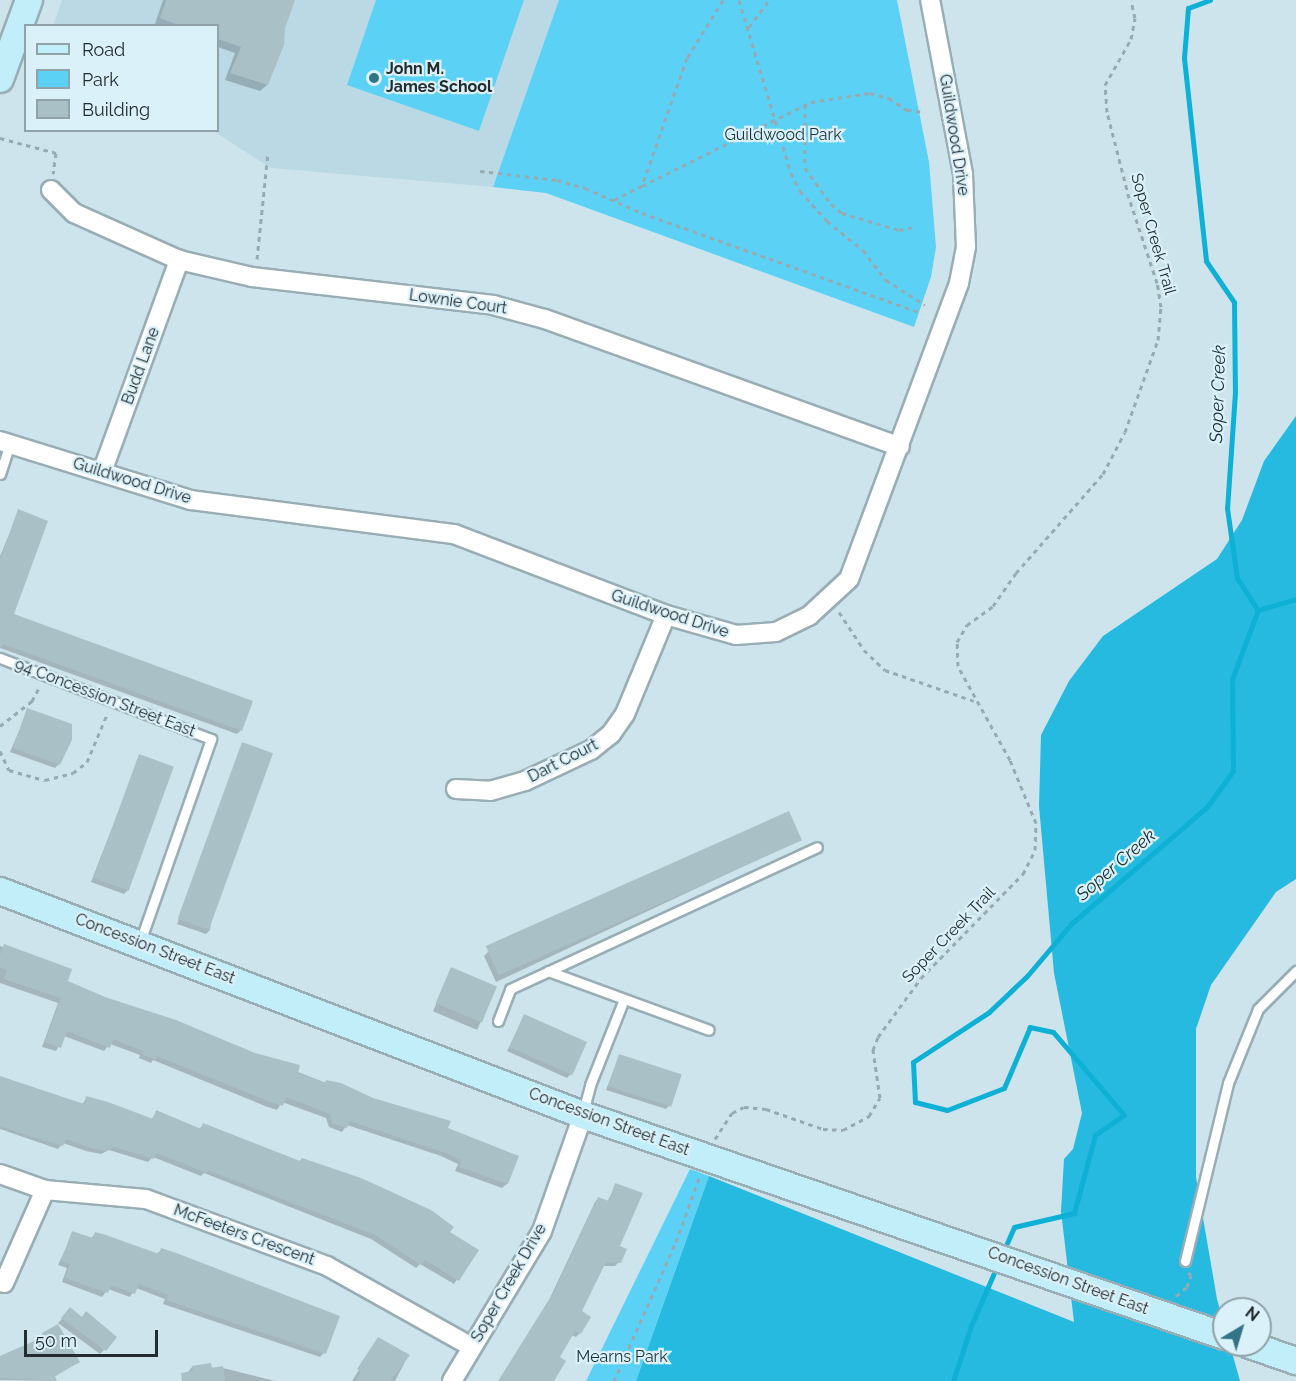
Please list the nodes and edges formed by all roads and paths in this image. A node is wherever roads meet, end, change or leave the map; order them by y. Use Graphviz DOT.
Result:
graph roads {
  1 [pos="29,0"];
  2 [pos="723,0"];
  3 [pos="739,0"];
  4 [pos="769,0"];
  5 [pos="930,0"];
  6 [pos="1131,0"];
  7 [pos="749,27"];
  8 [pos="0,79"];
  9 [pos="805,104"];
  10 [pos="924,112"];
  11 [pos="775,118"];
  12 [pos="0,138"];
  13 [pos="268,153"];
  14 [pos="480,171"];
  15 [pos="642,186"];
  16 [pos="51,190"];
  17 [pos="613,200"];
  18 [pos="914,227"];
  19 [pos="179,260"];
  20 [pos="252,277"];
  21 [pos="925,305"];
  22 [pos="922,313"];
  23 [pos="5,442"];
  24 [pos="900,447"];
  25 [pos="102,472"];
  26 [pos="0,474"];
  27 [pos="830,601"];
  28 [pos="666,615"];
  29 [pos="0,658"];
  30 [pos="45,676"];
  31 [pos="974,701"];
  32 [pos="112,702"];
  33 [pos="0,726"];
  34 [pos="0,751"];
  35 [pos="456,789"];
  36 [pos="817,848"];
  37 [pos="0,891"];
  38 [pos="140,942"];
  39 [pos="548,971"];
  40 [pos="1296,971"];
  41 [pos="624,999"];
  42 [pos="498,1021"];
  43 [pos="709,1030"];
  44 [pos="583,1115"];
  45 [pos="707,1158"];
  46 [pos="0,1174"];
  47 [pos="45,1190"];
  48 [pos="1185,1261"];
  49 [pos="4,1283"];
  50 [pos="1158,1313"];
  51 [pos="1212,1332"];
  52 [pos="472,1347"];
  53 [pos="1272,1353"];
  54 [pos="1296,1361"];
  55 [pos="453,1381"];
  56 [pos="614,1381"];
  1 -- 8 [label="street"];
  2 -- 15 [label="path"];
  3 -- 7 [label="path"];
  4 -- 7 [label="path"];
  5 -- 24 [label="street, Guildwood Drive"];
  6 -- 31 [label="path, Soper Creek Trail"];
  7 -- 11 [label="path"];
  9 -- 10 [label="path"];
  9 -- 11 [label="path"];
  9 -- 18 [label="path"];
  11 -- 15 [label="path"];
  11 -- 21 [label="path"];
  12 -- 16 [label="path"];
  13 -- 20 [label="path"];
  14 -- 17 [label="path"];
  15 -- 17 [label="path"];
  16 -- 19 [label="street, Lownie Court"];
  17 -- 22 [label="path"];
  19 -- 20 [label="street, Lownie Court"];
  19 -- 25 [label="street, Budd Lane"];
  20 -- 24 [label="street, Lownie Court"];
  23 -- 25 [label="street, Guildwood Drive"];
  23 -- 26 [label="lane"];
  24 -- 27 [label="street, Guildwood Drive"];
  25 -- 28 [label="street, Guildwood Drive"];
  27 -- 28 [label="street, Guildwood Drive"];
  27 -- 31 [label="path"];
  28 -- 35 [label="street, Dart Court"];
  29 -- 30 [label="lane, 94 Concession Street East"];
  30 -- 32 [label="lane, 94 Concession Street East"];
  30 -- 33 [label="path"];
  31 -- 45 [label="path, Soper Creek Trail"];
  32 -- 34 [label="path"];
  32 -- 38 [label="lane, 94 Concession Street East"];
  36 -- 39 [label="lane"];
  37 -- 38 [label="street, Concession Street East"];
  38 -- 44 [label="street, Concession Street East"];
  39 -- 41 [label="lane"];
  39 -- 42 [label="lane"];
  40 -- 48 [label="lane"];
  41 -- 43 [label="lane"];
  41 -- 44 [label="lane"];
  44 -- 45 [label="street, Concession Street East"];
  44 -- 52 [label="street, Soper Creek Drive"];
  45 -- 50 [label="street, Concession Street East"];
  45 -- 56 [label="path, Soper Creek Trail"];
  46 -- 47 [label="street, McFeeters Crescent"];
  47 -- 49 [label="street"];
  47 -- 52 [label="street, McFeeters Crescent"];
  48 -- 50 [label="path"];
  50 -- 51 [label="street, Concession Street East"];
  52 -- 55 [label="street, Soper Creek Drive"];
  53 -- 54 [label="street"];
}
